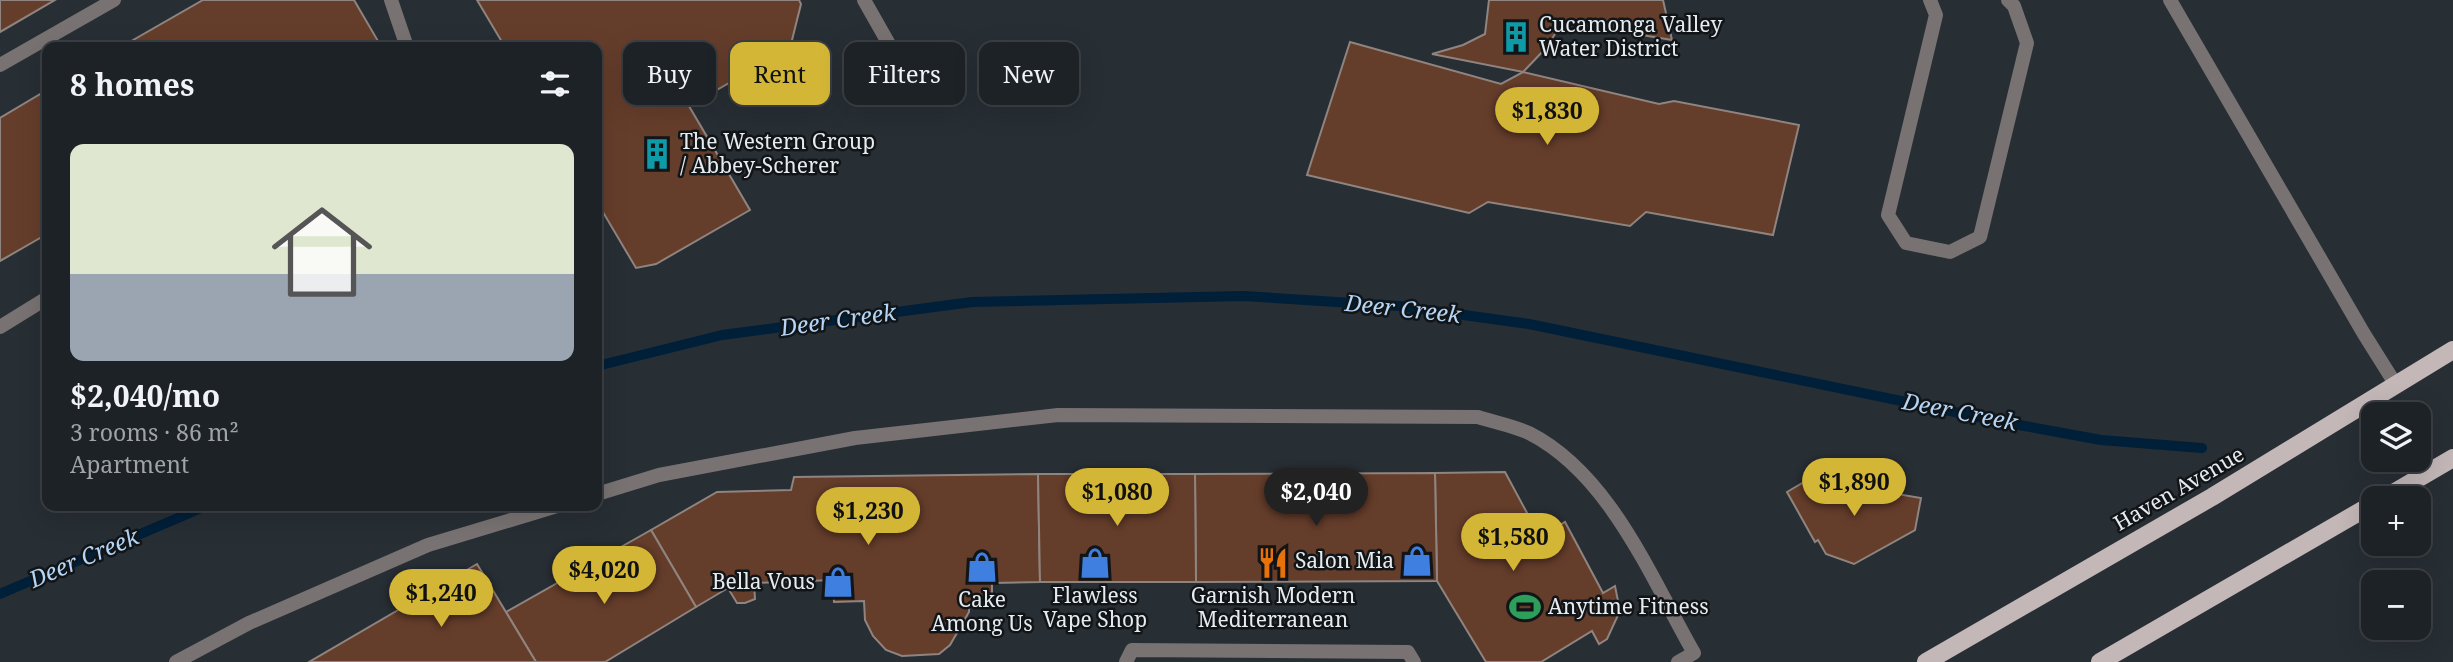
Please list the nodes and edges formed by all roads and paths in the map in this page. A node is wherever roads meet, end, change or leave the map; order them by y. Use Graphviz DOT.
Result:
graph roads {
  1 [pos="114,0"];
  2 [pos="391,0"];
  3 [pos="864,0"];
  4 [pos="1930,0"];
  5 [pos="2008,0"];
  6 [pos="2170,0"];
  7 [pos="405,42"];
  8 [pos="888,42"];
  9 [pos="0,65"];
  10 [pos="42,301"];
  11 [pos="0,327"];
  12 [pos="2453,350"];
  13 [pos="2396,385"];
  14 [pos="2453,458"];
  15 [pos="2405,486"];
  16 [pos="602,492"];
  17 [pos="540,511"];
  18 [pos="2361,511"];
  19 [pos="176,662"];
  20 [pos="1126,662"];
  21 [pos="1414,662"];
  22 [pos="1678,662"];
  23 [pos="1926,662"];
  24 [pos="2100,662"];
  1 -- 9 [label="lane"];
  2 -- 7 [label="lane"];
  3 -- 8 [label="lane"];
  4 -- 5 [label="lane"];
  6 -- 13 [label="lane"];
  10 -- 11 [label="lane"];
  12 -- 13 [label="main road, Haven Avenue"];
  13 -- 23 [label="main road, Haven Avenue"];
  14 -- 15 [label="main road"];
  16 -- 22 [label="lane"];
  17 -- 19 [label="lane"];
  18 -- 24 [label="main road"];
  20 -- 21 [label="lane"];
}
